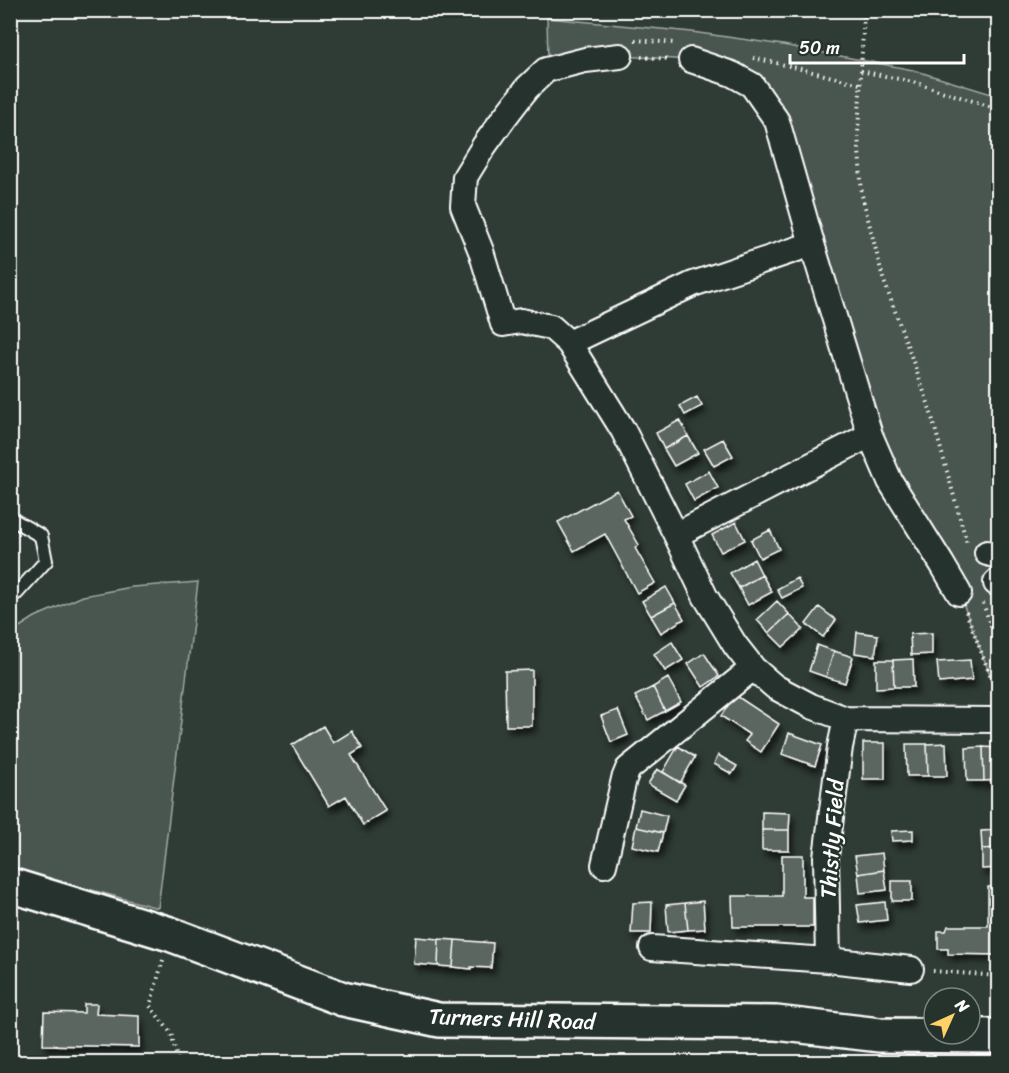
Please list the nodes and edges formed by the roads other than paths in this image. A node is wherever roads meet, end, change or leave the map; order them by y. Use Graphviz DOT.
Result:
graph roads {
  1 [pos="620,56"];
  2 [pos="692,60"];
  3 [pos="812,244"];
  4 [pos="569,343"];
  5 [pos="870,435"];
  6 [pos="10,518"];
  7 [pos="676,535"];
  8 [pos="959,592"];
  9 [pos="10,596"];
  10 [pos="753,668"];
  11 [pos="846,719"];
  12 [pos="999,720"];
  13 [pos="604,865"];
  14 [pos="10,885"];
  15 [pos="652,948"];
  16 [pos="828,960"];
  17 [pos="911,969"];
  18 [pos="999,1036"];
  1 -- 4 [label="street"];
  2 -- 3 [label="street"];
  3 -- 4 [label="street"];
  3 -- 5 [label="street"];
  4 -- 7 [label="street"];
  5 -- 7 [label="street"];
  5 -- 8 [label="street"];
  6 -- 9 [label="lane"];
  7 -- 10 [label="street"];
  10 -- 11 [label="street"];
  10 -- 13 [label="street"];
  11 -- 12 [label="street"];
  11 -- 16 [label="street, Thistly Field"];
  14 -- 18 [label="main road, Turners Hill Road"];
  15 -- 16 [label="street"];
  16 -- 17 [label="street"];
}
